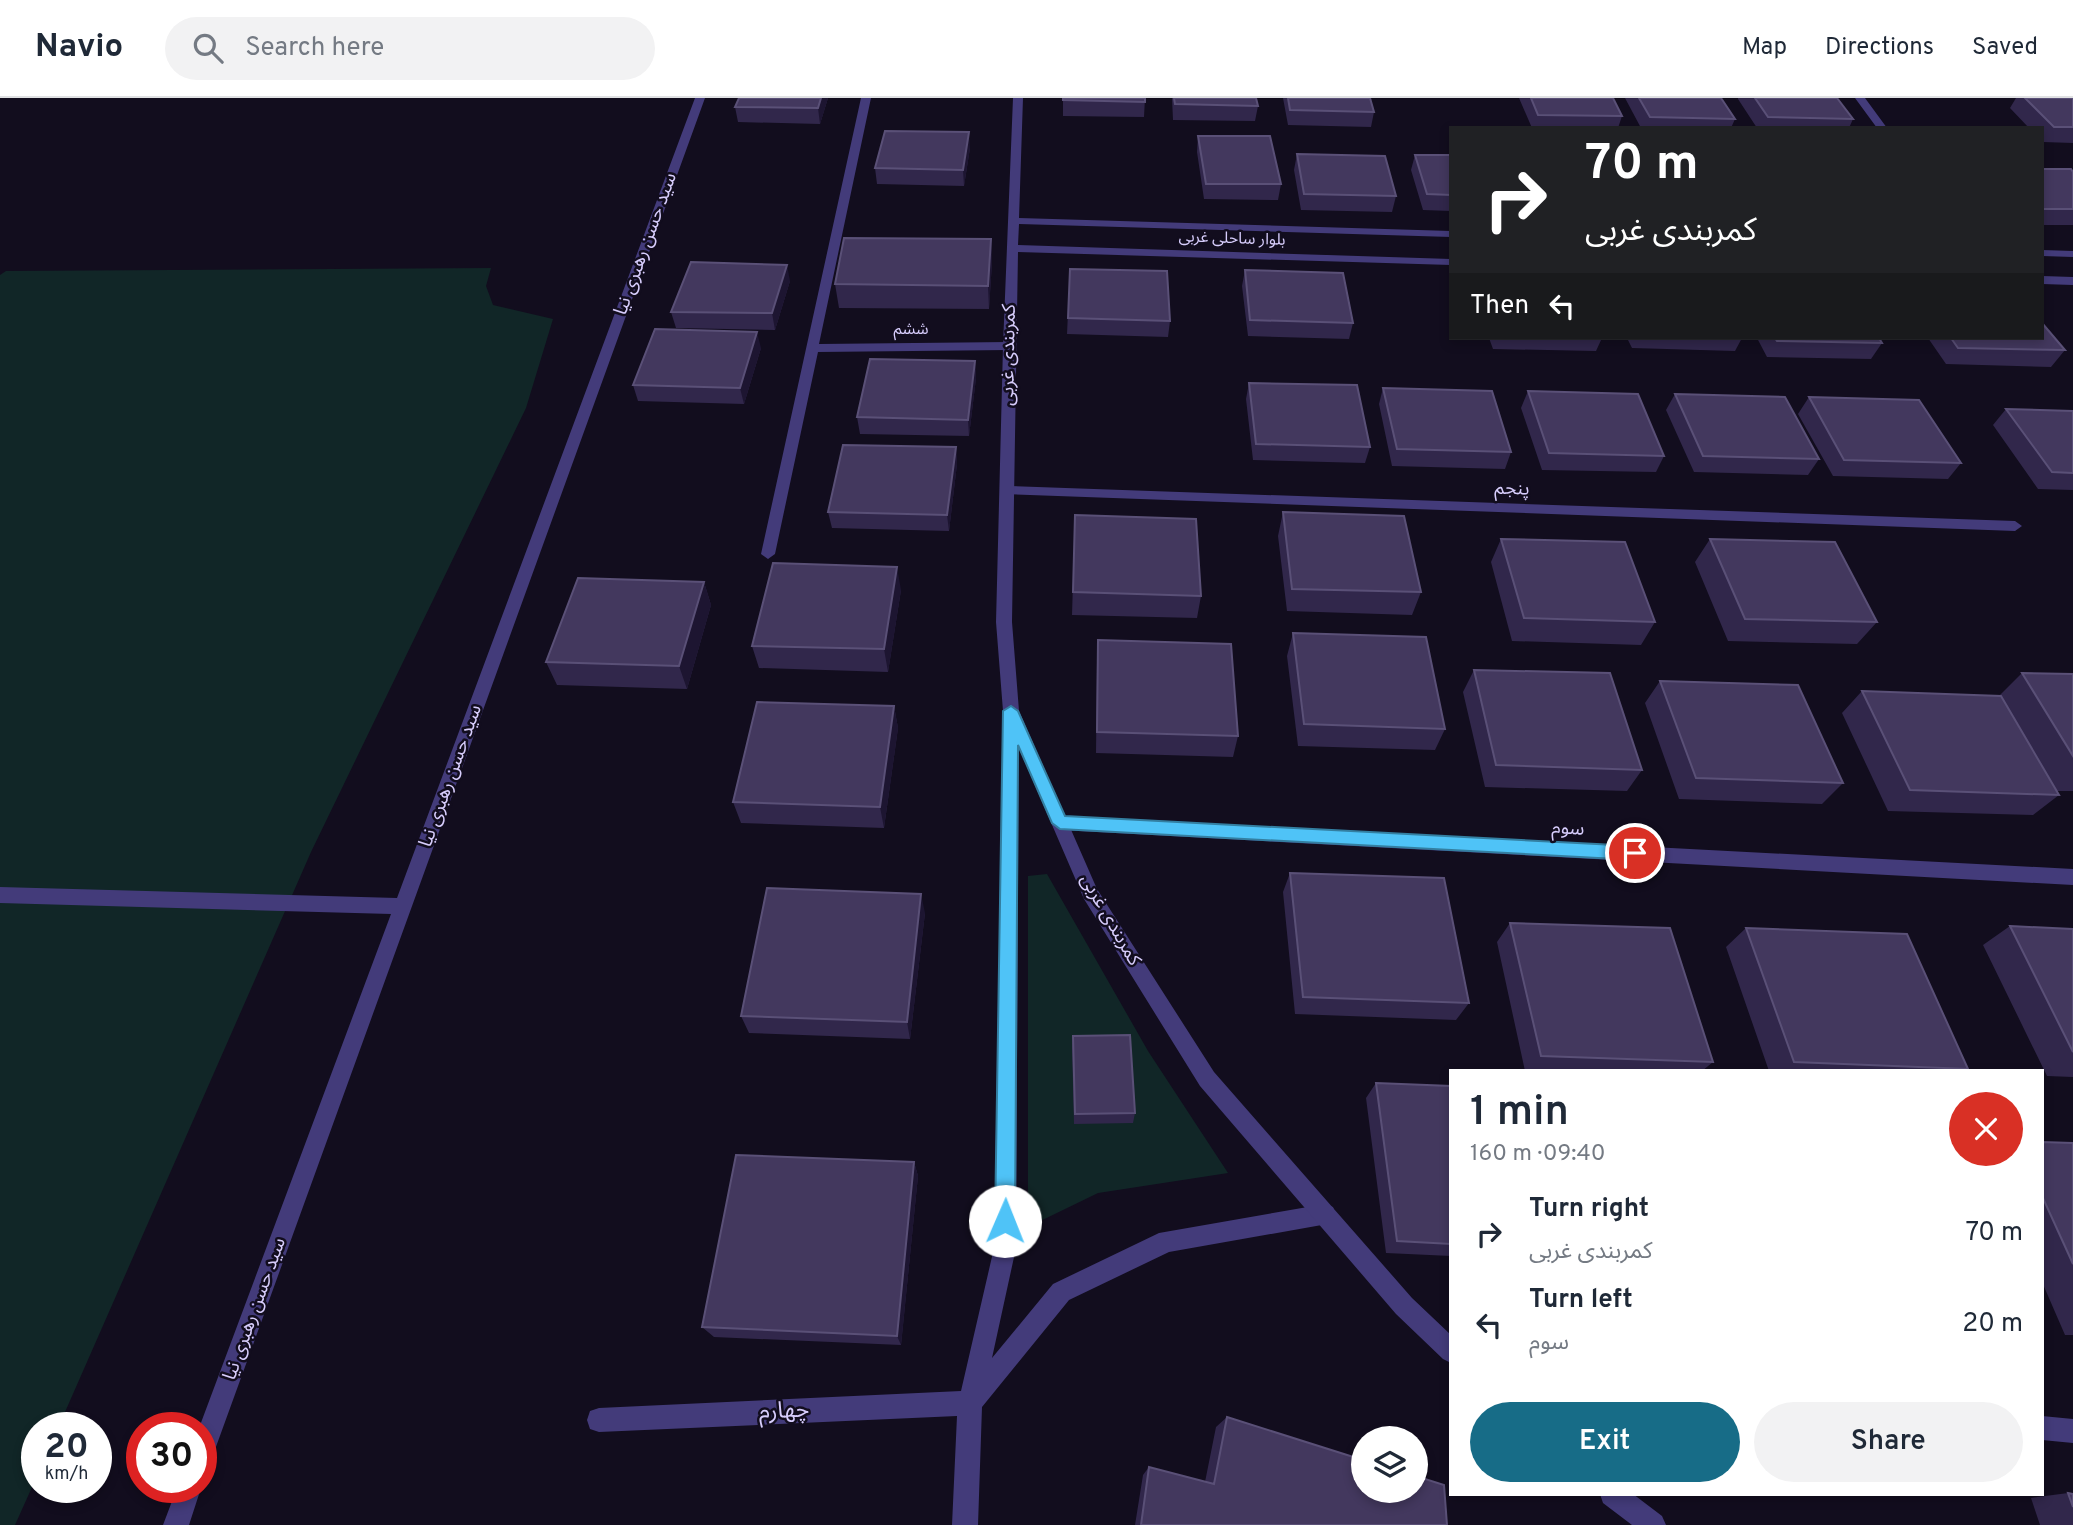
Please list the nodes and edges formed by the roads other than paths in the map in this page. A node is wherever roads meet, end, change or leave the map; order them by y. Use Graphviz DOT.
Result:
graph roads {
  1 [pos="700,98"];
  2 [pos="866,98"];
  3 [pos="1018,98"];
  4 [pos="1860,98"];
  5 [pos="1881,126"];
  6 [pos="1014,221"];
  7 [pos="1449,234"];
  8 [pos="1013,248"];
  9 [pos="2044,253"];
  10 [pos="2073,254"];
  11 [pos="1449,262"];
  12 [pos="2044,280"];
  13 [pos="2073,281"];
  14 [pos="1009,346"];
  15 [pos="813,348"];
  16 [pos="1008,491"];
  17 [pos="2015,526"];
  18 [pos="768,554"];
  19 [pos="1011,711"];
  20 [pos="1060,823"];
  21 [pos="2073,877"];
  22 [pos="0,895"];
  23 [pos="403,906"];
  24 [pos="1325,1214"];
  25 [pos="1449,1348"];
  26 [pos="970,1403"];
  27 [pos="217,1412"];
  28 [pos="599,1420"];
  29 [pos="2044,1428"];
  30 [pos="2073,1431"];
  31 [pos="1615,1496"];
  32 [pos="184,1503"];
  33 [pos="176,1525"];
  34 [pos="965,1525"];
  35 [pos="1653,1525"];
  1 -- 23 [label="street, سید حسن رهبری نیا"];
  2 -- 15 [label="street"];
  3 -- 6 [label="street, کمربندی غربی"];
  4 -- 5 [label="street"];
  6 -- 7 [label="street, بلوار ساحلی غربی"];
  6 -- 8 [label="street, کمربندی غربی"];
  8 -- 11 [label="street, بلوار ساحلی غربی"];
  8 -- 14 [label="street, کمربندی غربی"];
  9 -- 10 [label="street"];
  12 -- 13 [label="street"];
  14 -- 15 [label="street, ششم"];
  14 -- 16 [label="street, کمربندی غربی"];
  15 -- 18 [label="street"];
  16 -- 17 [label="street, پنجم"];
  16 -- 19 [label="street, کمربندی غربی"];
  19 -- 20 [label="street, کمربندی غربی"];
  19 -- 26 [label="street"];
  20 -- 21 [label="street, سوم"];
  20 -- 24 [label="street, کمربندی غربی"];
  22 -- 23 [label="street"];
  23 -- 27 [label="street, سید حسن رهبری نیا"];
  24 -- 25 [label="street, کمربندی غربی"];
  24 -- 26 [label="street"];
  26 -- 28 [label="street, چهارم"];
  26 -- 34 [label="street"];
  29 -- 30 [label="street"];
  31 -- 35 [label="street"];
  32 -- 33 [label="street"];
}
